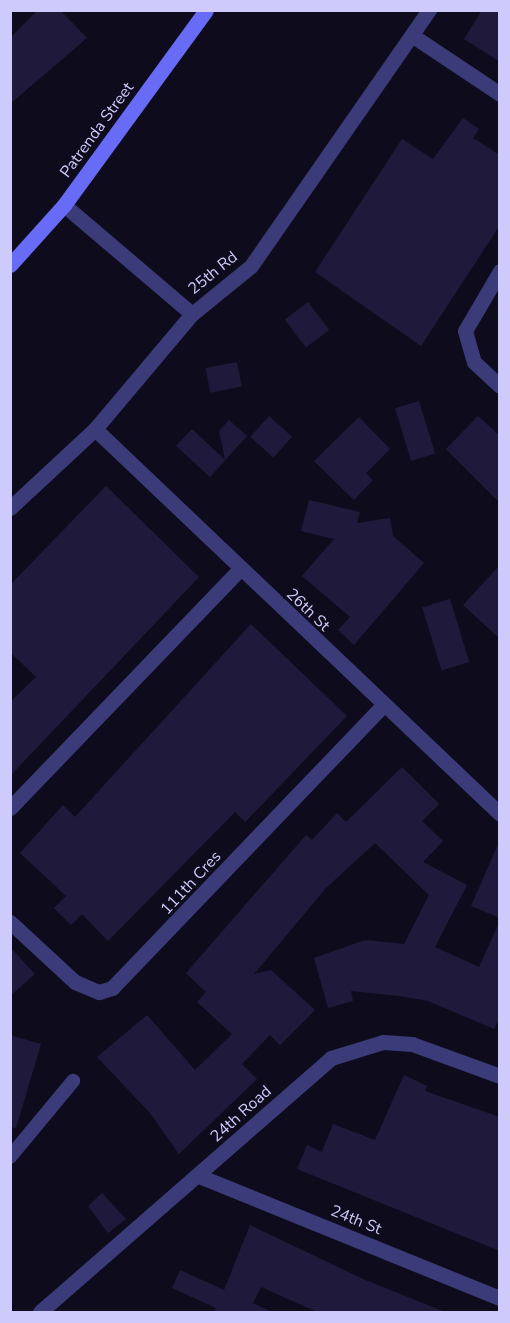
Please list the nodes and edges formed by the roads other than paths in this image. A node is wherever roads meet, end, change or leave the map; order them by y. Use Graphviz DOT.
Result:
graph roads {
  1 [pos="206,10"];
  2 [pos="429,10"];
  3 [pos="413,36"];
  4 [pos="500,94"];
  5 [pos="64,205"];
  6 [pos="10,265"];
  7 [pos="500,271"];
  8 [pos="192,314"];
  9 [pos="500,386"];
  10 [pos="95,429"];
  11 [pos="10,508"];
  12 [pos="240,569"];
  13 [pos="382,706"];
  14 [pos="10,808"];
  15 [pos="500,814"];
  16 [pos="10,922"];
  17 [pos="500,1076"];
  18 [pos="73,1081"];
  19 [pos="10,1157"];
  20 [pos="199,1176"];
  21 [pos="500,1298"];
  22 [pos="50,1309"];
  1 -- 5 [label="street, Patrenda Street"];
  2 -- 3 [label="street, 25th Rd"];
  3 -- 4 [label="street"];
  3 -- 8 [label="street, 25th Rd"];
  5 -- 6 [label="street, Patrenda Street"];
  5 -- 8 [label="street"];
  7 -- 9 [label="street"];
  8 -- 10 [label="street, 25th Rd"];
  10 -- 11 [label="street, 25th Rd"];
  10 -- 12 [label="street, 26th St"];
  12 -- 13 [label="street, 26th St"];
  12 -- 14 [label="street"];
  13 -- 15 [label="street, 26th St"];
  13 -- 16 [label="street, 111th Cres"];
  17 -- 20 [label="street, 24th Road"];
  18 -- 19 [label="lane"];
  20 -- 21 [label="street, 24th St"];
  20 -- 22 [label="street, 24th Road"];
}
